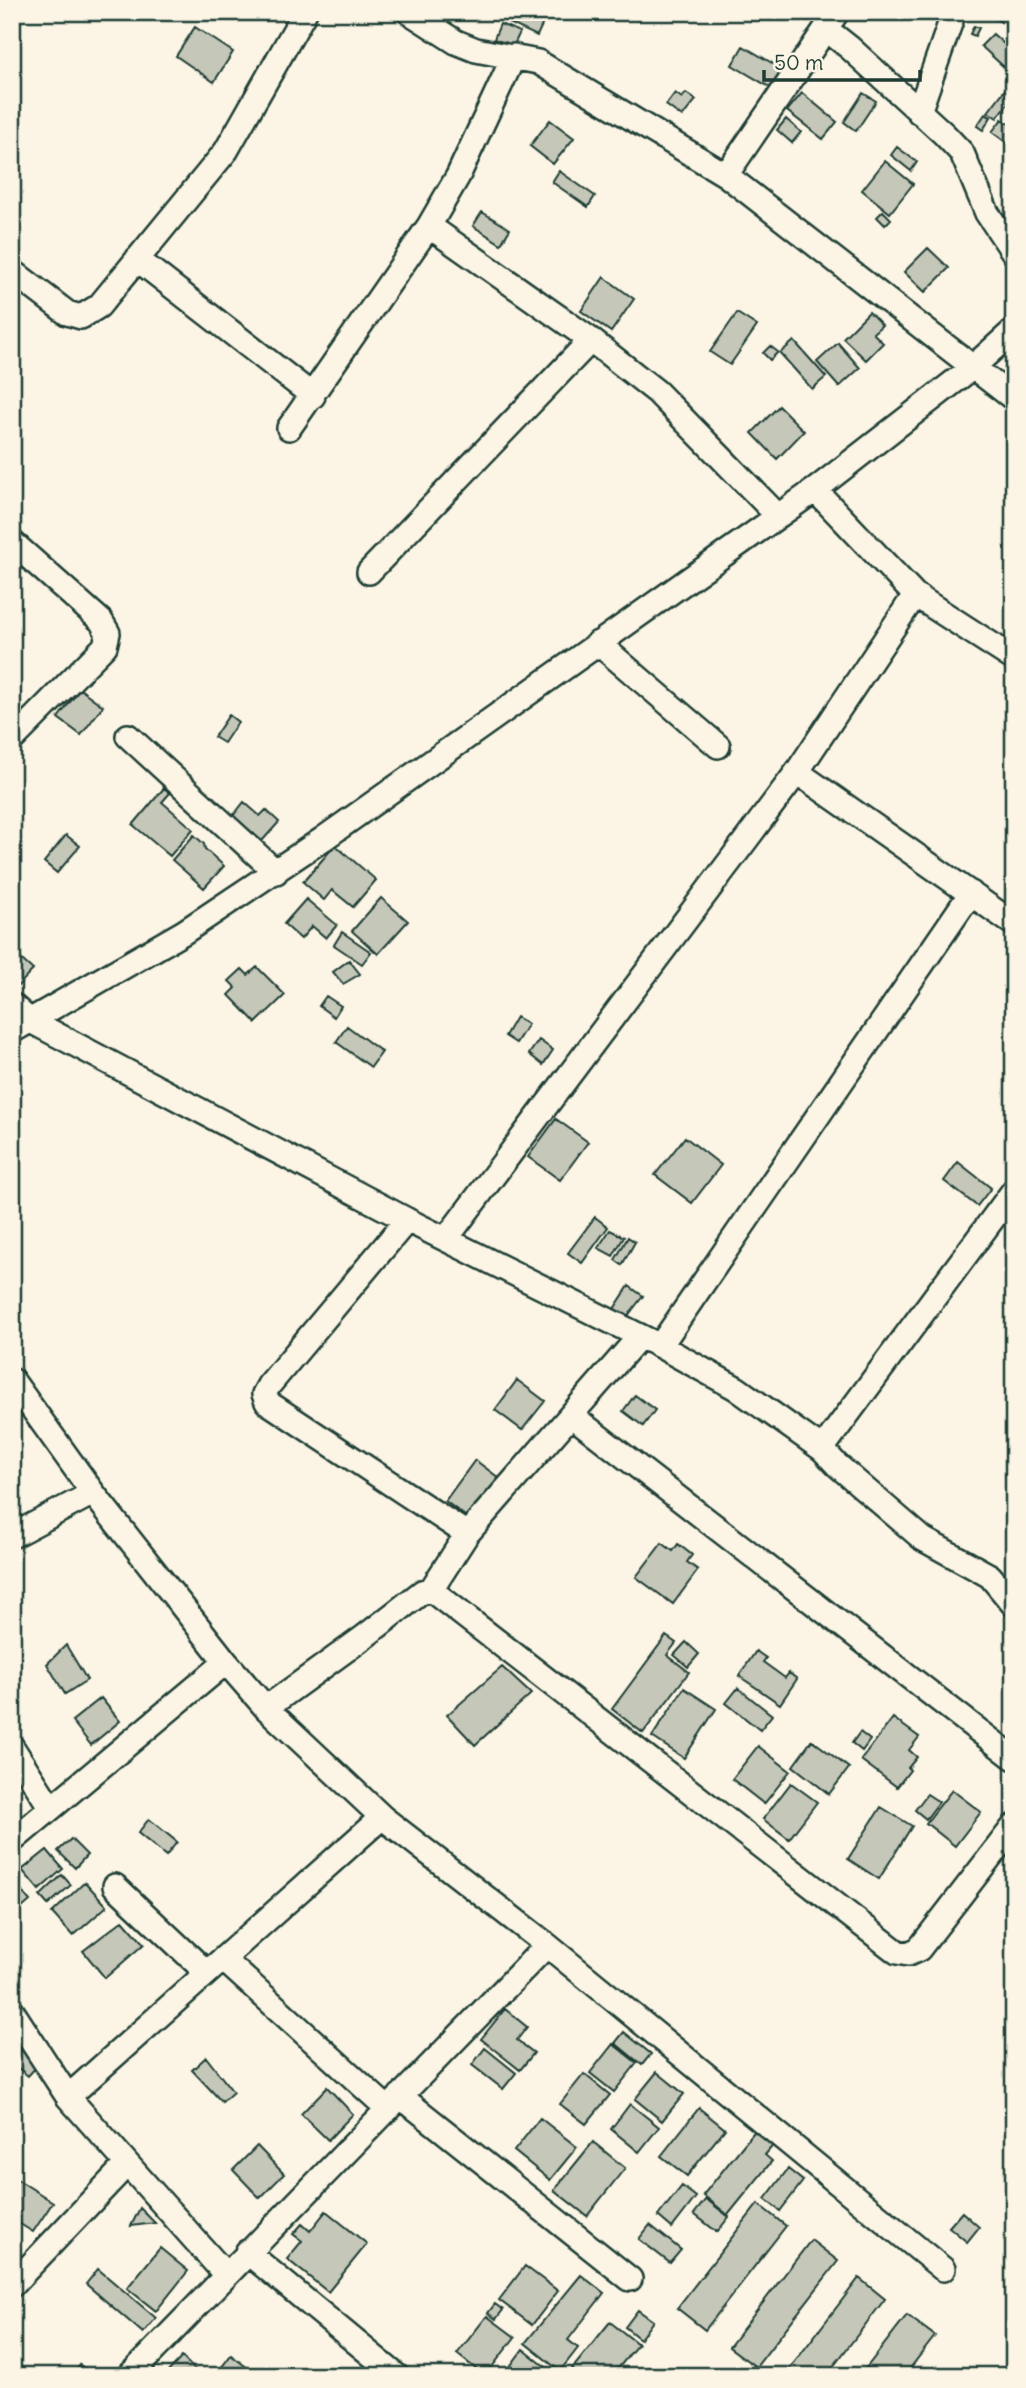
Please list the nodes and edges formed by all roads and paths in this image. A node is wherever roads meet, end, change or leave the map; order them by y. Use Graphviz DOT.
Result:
graph roads {
  1 [pos="305,12"];
  2 [pos="409,12"];
  3 [pos="954,12"];
  4 [pos="832,21"];
  5 [pos="514,56"];
  6 [pos="919,111"];
  7 [pos="726,175"];
  8 [pos="429,226"];
  9 [pos="1014,253"];
  10 [pos="137,259"];
  11 [pos="12,271"];
  12 [pos="1014,330"];
  13 [pos="591,340"];
  14 [pos="973,367"];
  15 [pos="313,396"];
  16 [pos="1014,399"];
  17 [pos="289,428"];
  18 [pos="815,490"];
  19 [pos="777,515"];
  20 [pos="12,542"];
  21 [pos="369,572"];
  22 [pos="915,595"];
  23 [pos="598,643"];
  24 [pos="1014,659"];
  25 [pos="16,730"];
  26 [pos="128,736"];
  27 [pos="718,746"];
  28 [pos="797,772"];
  29 [pos="276,872"];
  30 [pos="971,893"];
  31 [pos="1014,924"];
  32 [pos="18,1019"];
  33 [pos="1014,1190"];
  34 [pos="407,1220"];
  35 [pos="446,1239"];
  36 [pos="640,1336"];
  37 [pos="660,1346"];
  38 [pos="12,1380"];
  39 [pos="571,1415"];
  40 [pos="822,1449"];
  41 [pos="93,1493"];
  42 [pos="467,1534"];
  43 [pos="12,1535"];
  44 [pos="431,1590"];
  45 [pos="1014,1605"];
  46 [pos="226,1662"];
  47 [pos="266,1708"];
  48 [pos="12,1747"];
  49 [pos="1014,1758"];
  50 [pos="51,1808"];
  51 [pos="382,1817"];
  52 [pos="1014,1826"];
  53 [pos="12,1841"];
  54 [pos="115,1886"];
  55 [pos="547,1945"];
  56 [pos="215,1966"];
  57 [pos="12,2011"];
  58 [pos="68,2097"];
  59 [pos="394,2103"];
  60 [pos="127,2164"];
  61 [pos="247,2252"];
  62 [pos="943,2269"];
  63 [pos="226,2275"];
  64 [pos="630,2279"];
  65 [pos="12,2285"];
  66 [pos="129,2376"];
  67 [pos="397,2376"];
  1 -- 10 [label="street"];
  2 -- 5 [label="street"];
  3 -- 6 [label="street"];
  4 -- 6 [label="street"];
  4 -- 7 [label="street"];
  5 -- 7 [label="street"];
  5 -- 8 [label="street"];
  6 -- 9 [label="street"];
  7 -- 14 [label="street"];
  8 -- 13 [label="street"];
  8 -- 15 [label="street"];
  10 -- 11 [label="street"];
  10 -- 15 [label="street"];
  12 -- 14 [label="street"];
  13 -- 19 [label="street"];
  13 -- 21 [label="street"];
  14 -- 16 [label="street"];
  14 -- 18 [label="street"];
  15 -- 17 [label="street"];
  18 -- 19 [label="street"];
  18 -- 22 [label="street"];
  19 -- 23 [label="street"];
  20 -- 25 [label="street"];
  22 -- 24 [label="street"];
  22 -- 28 [label="street"];
  23 -- 27 [label="street"];
  23 -- 29 [label="street"];
  26 -- 29 [label="street"];
  28 -- 30 [label="street"];
  28 -- 35 [label="street"];
  29 -- 32 [label="street"];
  30 -- 31 [label="street"];
  30 -- 37 [label="street"];
  32 -- 34 [label="street"];
  33 -- 40 [label="street"];
  34 -- 35 [label="street"];
  34 -- 42 [label="street"];
  35 -- 36 [label="street"];
  36 -- 37 [label="street"];
  36 -- 39 [label="street"];
  37 -- 40 [label="street"];
  38 -- 41 [label="street"];
  39 -- 42 [label="street"];
  39 -- 49 [label="street"];
  40 -- 45 [label="street"];
  41 -- 43 [label="street"];
  41 -- 46 [label="street"];
  42 -- 44 [label="street"];
  44 -- 47 [label="street"];
  44 -- 52 [label="street"];
  46 -- 47 [label="street"];
  46 -- 50 [label="street"];
  47 -- 51 [label="street"];
  48 -- 50 [label="street"];
  50 -- 53 [label="street"];
  51 -- 55 [label="street"];
  51 -- 56 [label="street"];
  54 -- 56 [label="street"];
  55 -- 59 [label="street"];
  55 -- 62 [label="street"];
  56 -- 58 [label="street"];
  56 -- 59 [label="street"];
  57 -- 58 [label="street"];
  58 -- 60 [label="street"];
  59 -- 61 [label="street"];
  59 -- 64 [label="street"];
  60 -- 63 [label="street"];
  60 -- 65 [label="street"];
  61 -- 63 [label="street"];
  61 -- 67 [label="street"];
  63 -- 66 [label="street"];
}
